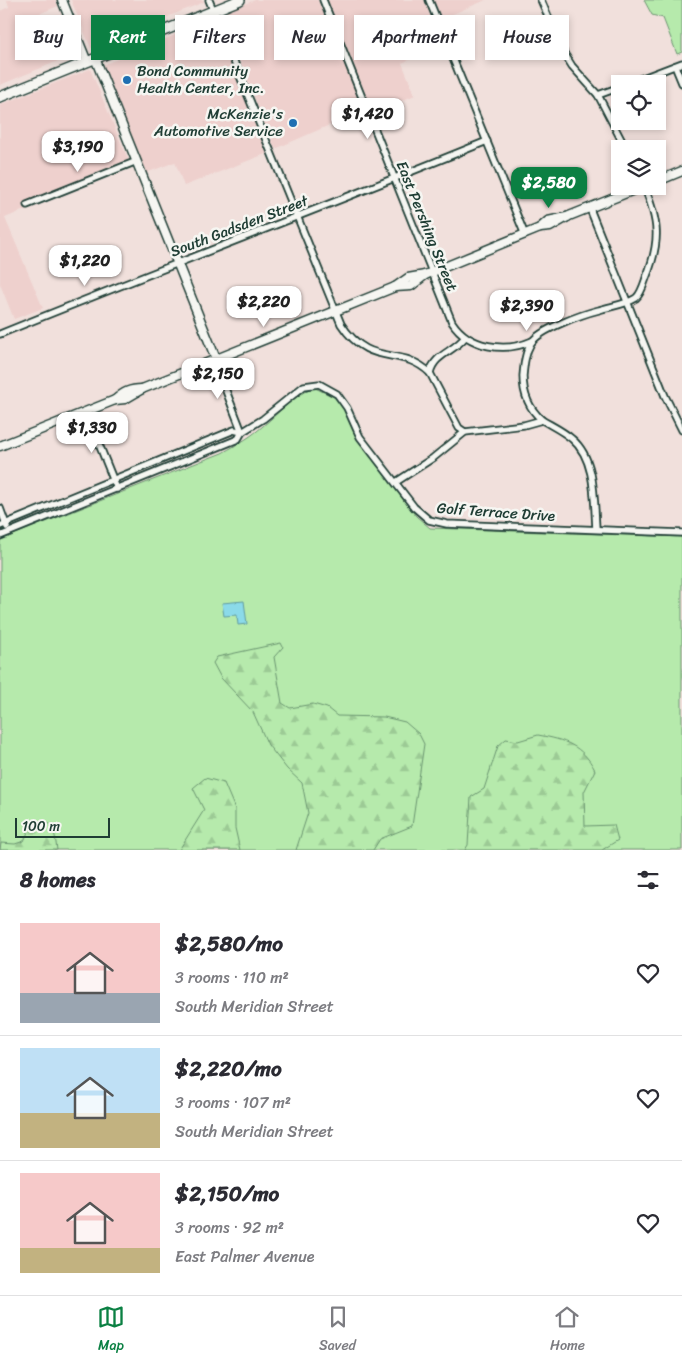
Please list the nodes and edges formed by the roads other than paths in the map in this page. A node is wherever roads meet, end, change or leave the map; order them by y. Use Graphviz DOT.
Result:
graph roads {
  1 [pos="62,0"];
  2 [pos="209,0"];
  3 [pos="240,0"];
  4 [pos="322,0"];
  5 [pos="429,0"];
  6 [pos="542,0"];
  7 [pos="214,11"];
  8 [pos="165,31"];
  9 [pos="91,60"];
  10 [pos="682,63"];
  11 [pos="675,66"];
  12 [pos="651,75"];
  13 [pos="682,83"];
  14 [pos="611,90"];
  15 [pos="598,95"];
  16 [pos="0,97"];
  17 [pos="622,140"];
  18 [pos="487,141"];
  19 [pos="137,161"];
  20 [pos="682,171"];
  21 [pos="666,178"];
  22 [pos="394,179"];
  23 [pos="622,195"];
  24 [pos="647,195"];
  25 [pos="27,205"];
  26 [pos="590,209"];
  27 [pos="297,218"];
  28 [pos="525,235"];
  29 [pos="178,263"];
  30 [pos="428,274"];
  31 [pos="627,303"];
  32 [pos="335,311"];
  33 [pos="0,334"];
  34 [pos="465,337"];
  35 [pos="532,341"];
  36 [pos="215,360"];
  37 [pos="430,373"];
  38 [pos="86,412"];
  39 [pos="542,420"];
  40 [pos="682,430"];
  41 [pos="242,432"];
  42 [pos="465,432"];
  43 [pos="0,446"];
  44 [pos="113,480"];
  45 [pos="396,482"];
  46 [pos="117,489"];
  47 [pos="0,508"];
  48 [pos="3,525"];
  49 [pos="596,528"];
  50 [pos="10,532"];
  51 [pos="682,532"];
  52 [pos="0,536"];
  1 -- 9 [label="street"];
  2 -- 7 [label="street"];
  3 -- 7 [label="main road"];
  4 -- 22 [label="street, East Pershing Street"];
  5 -- 18 [label="street"];
  6 -- 15 [label="street"];
  7 -- 8 [label="main road"];
  7 -- 27 [label="street"];
  9 -- 16 [label="main road"];
  9 -- 19 [label="street"];
  10 -- 11 [label="street"];
  11 -- 12 [label="street"];
  11 -- 13 [label="street"];
  14 -- 15 [label="street"];
  15 -- 17 [label="street"];
  18 -- 22 [label="street, South Gadsden Street"];
  18 -- 28 [label="street"];
  19 -- 25 [label="street"];
  19 -- 29 [label="street"];
  20 -- 21 [label="street"];
  22 -- 27 [label="street, South Gadsden Street"];
  22 -- 30 [label="street, East Pershing Street"];
  23 -- 26 [label="street"];
  24 -- 31 [label="street"];
  26 -- 28 [label="street"];
  26 -- 31 [label="street"];
  27 -- 29 [label="street, South Gadsden Street"];
  27 -- 32 [label="street"];
  28 -- 30 [label="street"];
  29 -- 33 [label="street, South Gadsden Street"];
  29 -- 36 [label="street"];
  30 -- 32 [label="street"];
  30 -- 34 [label="street, East Pershing Street"];
  31 -- 35 [label="street"];
  31 -- 40 [label="street"];
  32 -- 36 [label="street"];
  32 -- 37 [label="street"];
  34 -- 35 [label="street"];
  34 -- 37 [label="street"];
  35 -- 39 [label="street"];
  36 -- 38 [label="street"];
  36 -- 41 [label="street"];
  37 -- 42 [label="street"];
  38 -- 43 [label="street"];
  38 -- 44 [label="street"];
  39 -- 42 [label="street"];
  39 -- 49 [label="street"];
  41 -- 44 [label="street, Golf Terrace Drive"];
  41 -- 45 [label="street, Golf Terrace Drive"];
  41 -- 46 [label="street, Golf Terrace Drive"];
  42 -- 45 [label="street"];
  44 -- 46 [label="street"];
  44 -- 48 [label="street, Golf Terrace Drive"];
  45 -- 49 [label="street, Golf Terrace Drive"];
  46 -- 50 [label="street, Golf Terrace Drive"];
  47 -- 48 [label="street"];
  48 -- 50 [label="street"];
  49 -- 51 [label="street, Golf Terrace Drive"];
  50 -- 52 [label="street, Golf Terrace Drive"];
}
